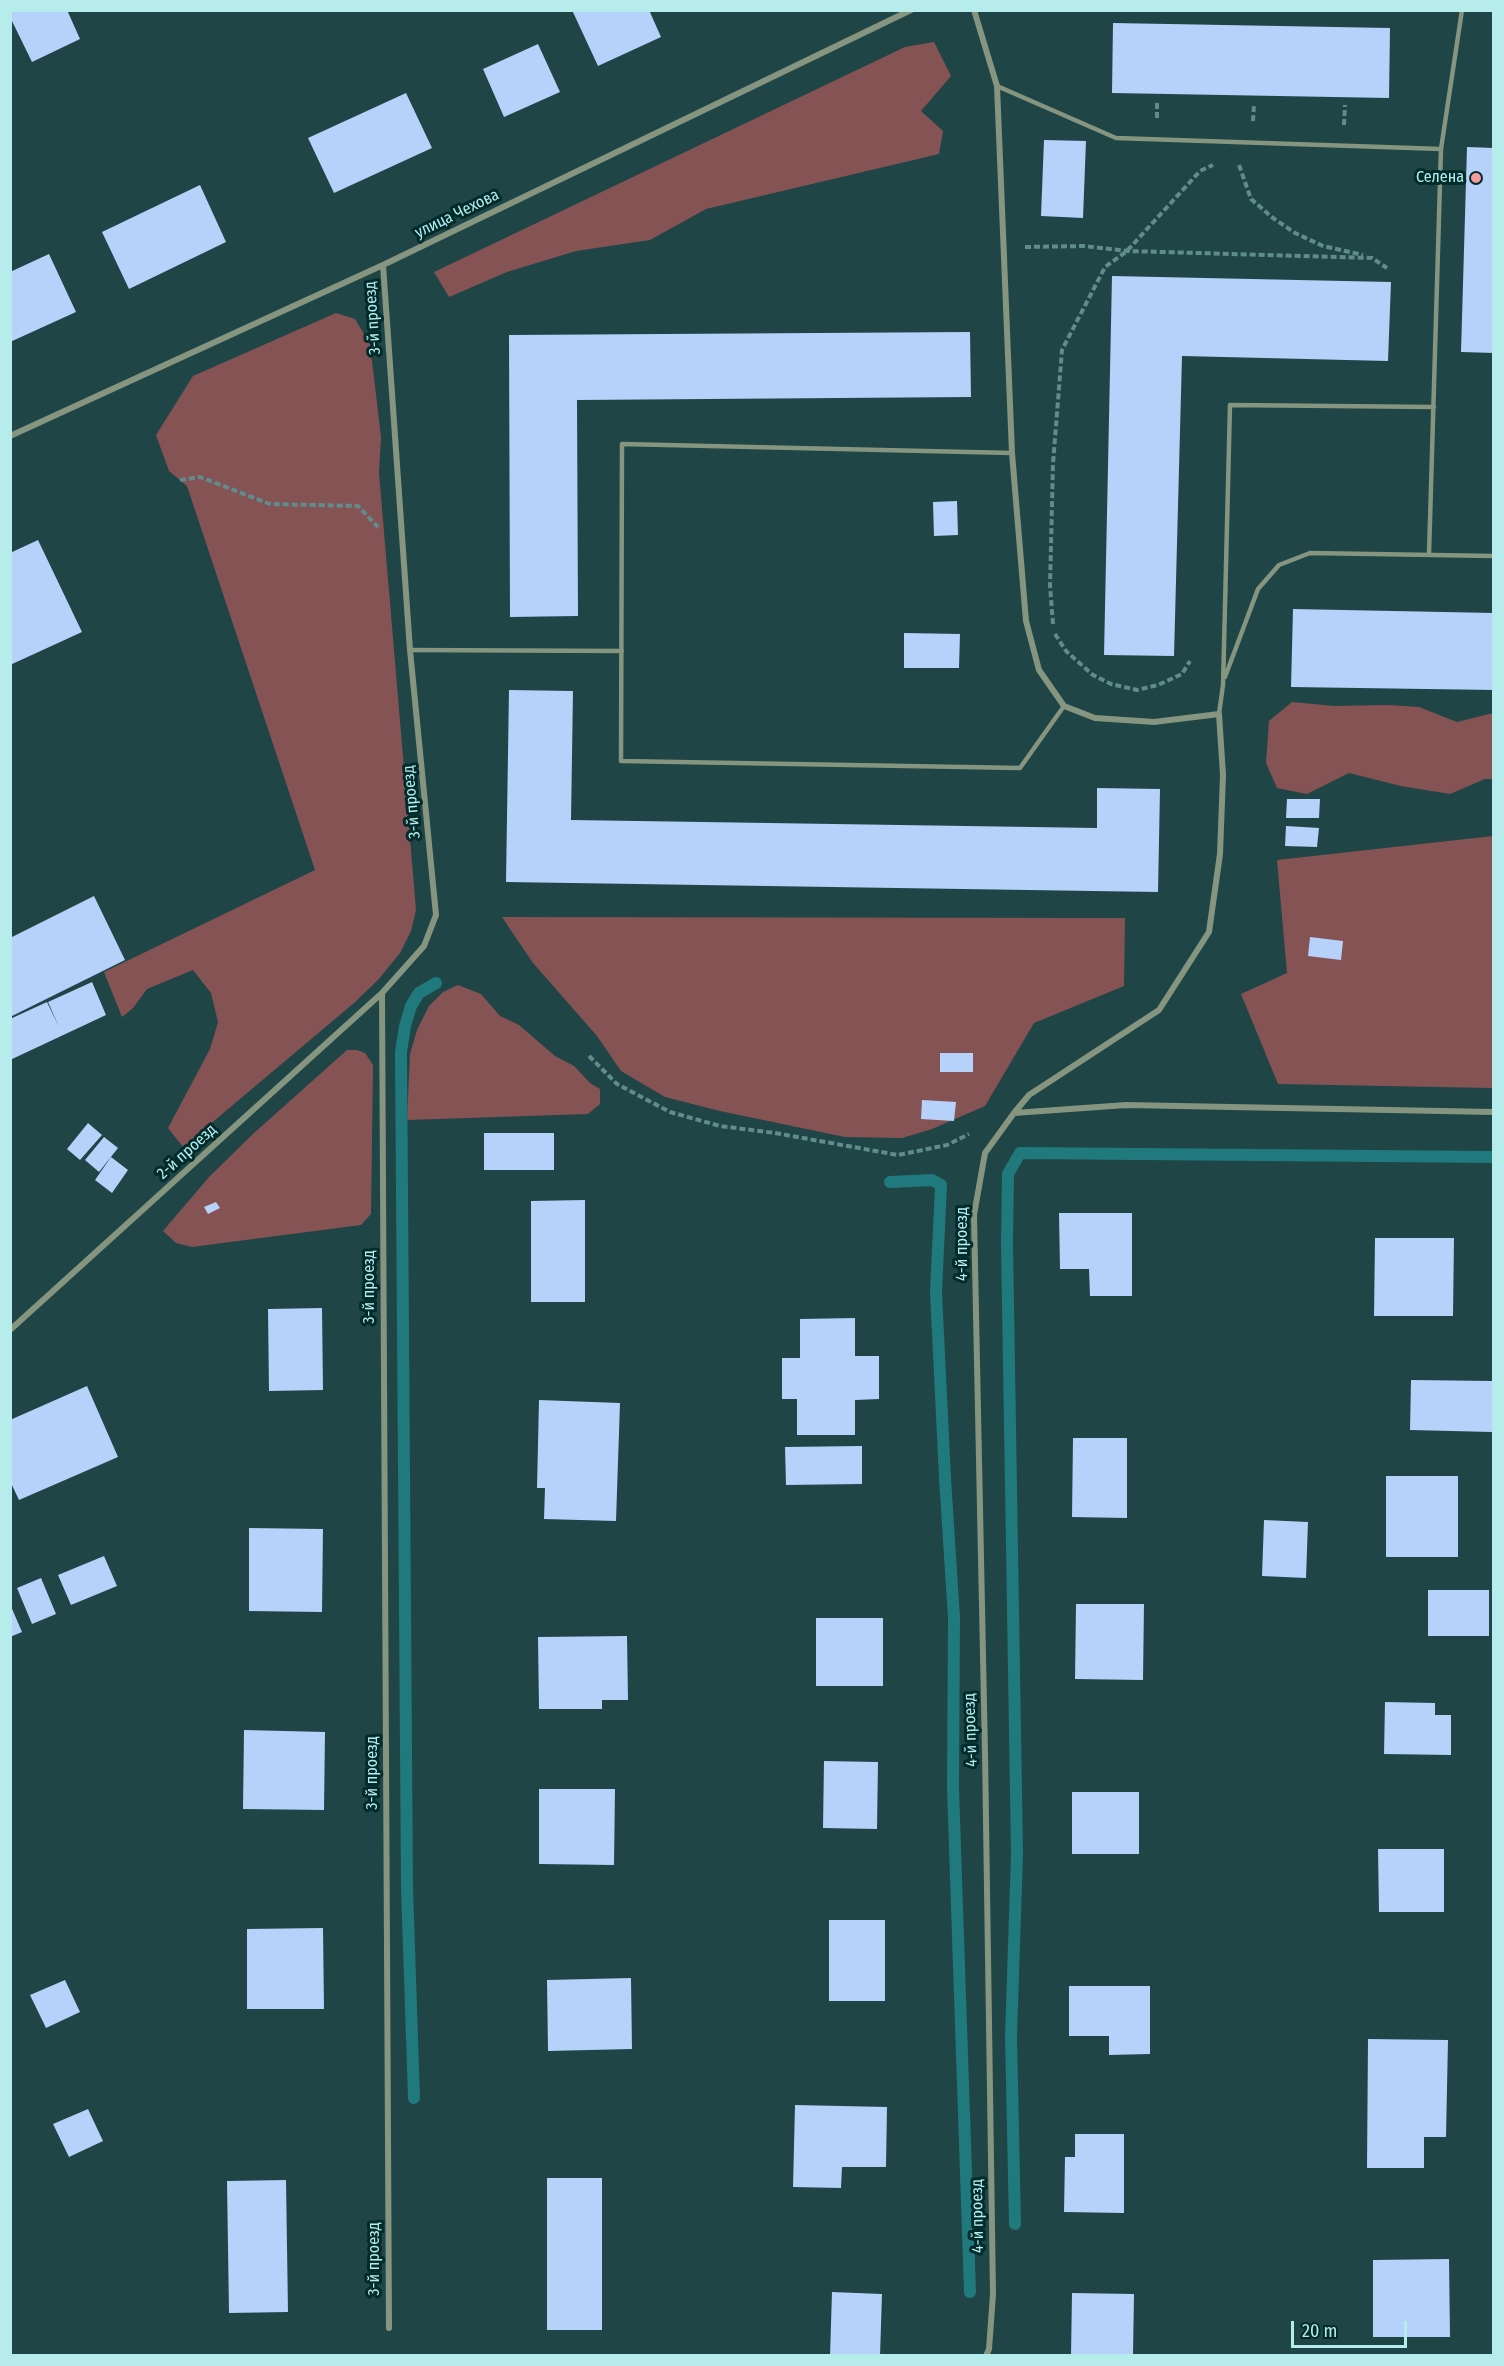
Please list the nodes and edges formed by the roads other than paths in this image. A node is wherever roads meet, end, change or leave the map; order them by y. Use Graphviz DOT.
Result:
graph roads {
  1 [pos="911,10"];
  2 [pos="974,10"];
  3 [pos="1462,10"];
  4 [pos="997,86"];
  5 [pos="1441,149"];
  6 [pos="382,265"];
  7 [pos="1434,407"];
  8 [pos="10,436"];
  9 [pos="1012,453"];
  10 [pos="1429,554"];
  11 [pos="1494,556"];
  12 [pos="410,650"];
  13 [pos="622,651"];
  14 [pos="1223,686"];
  15 [pos="1064,706"];
  16 [pos="1219,714"];
  17 [pos="382,993"];
  18 [pos="1494,1112"];
  19 [pos="1014,1113"];
  20 [pos="10,1330"];
  21 [pos="389,2328"];
  22 [pos="986,2355"];
  1 -- 6 [label="street, улица Чехова"];
  2 -- 4 [label="street"];
  3 -- 5 [label="lane"];
  4 -- 5 [label="lane"];
  4 -- 9 [label="street"];
  5 -- 7 [label="lane"];
  6 -- 8 [label="street, улица Чехова"];
  6 -- 12 [label="street, 3-й проезд"];
  7 -- 10 [label="lane"];
  7 -- 14 [label="lane"];
  9 -- 13 [label="lane"];
  9 -- 15 [label="street"];
  10 -- 11 [label="lane"];
  10 -- 14 [label="lane"];
  12 -- 13 [label="lane"];
  12 -- 17 [label="street, 3-й проезд"];
  13 -- 15 [label="lane"];
  14 -- 16 [label="lane"];
  15 -- 16 [label="street"];
  16 -- 19 [label="street, 4-й проезд"];
  17 -- 20 [label="street, 2-й проезд"];
  17 -- 21 [label="street, 3-й проезд"];
  18 -- 19 [label="street"];
  19 -- 22 [label="street, 4-й проезд"];
}
